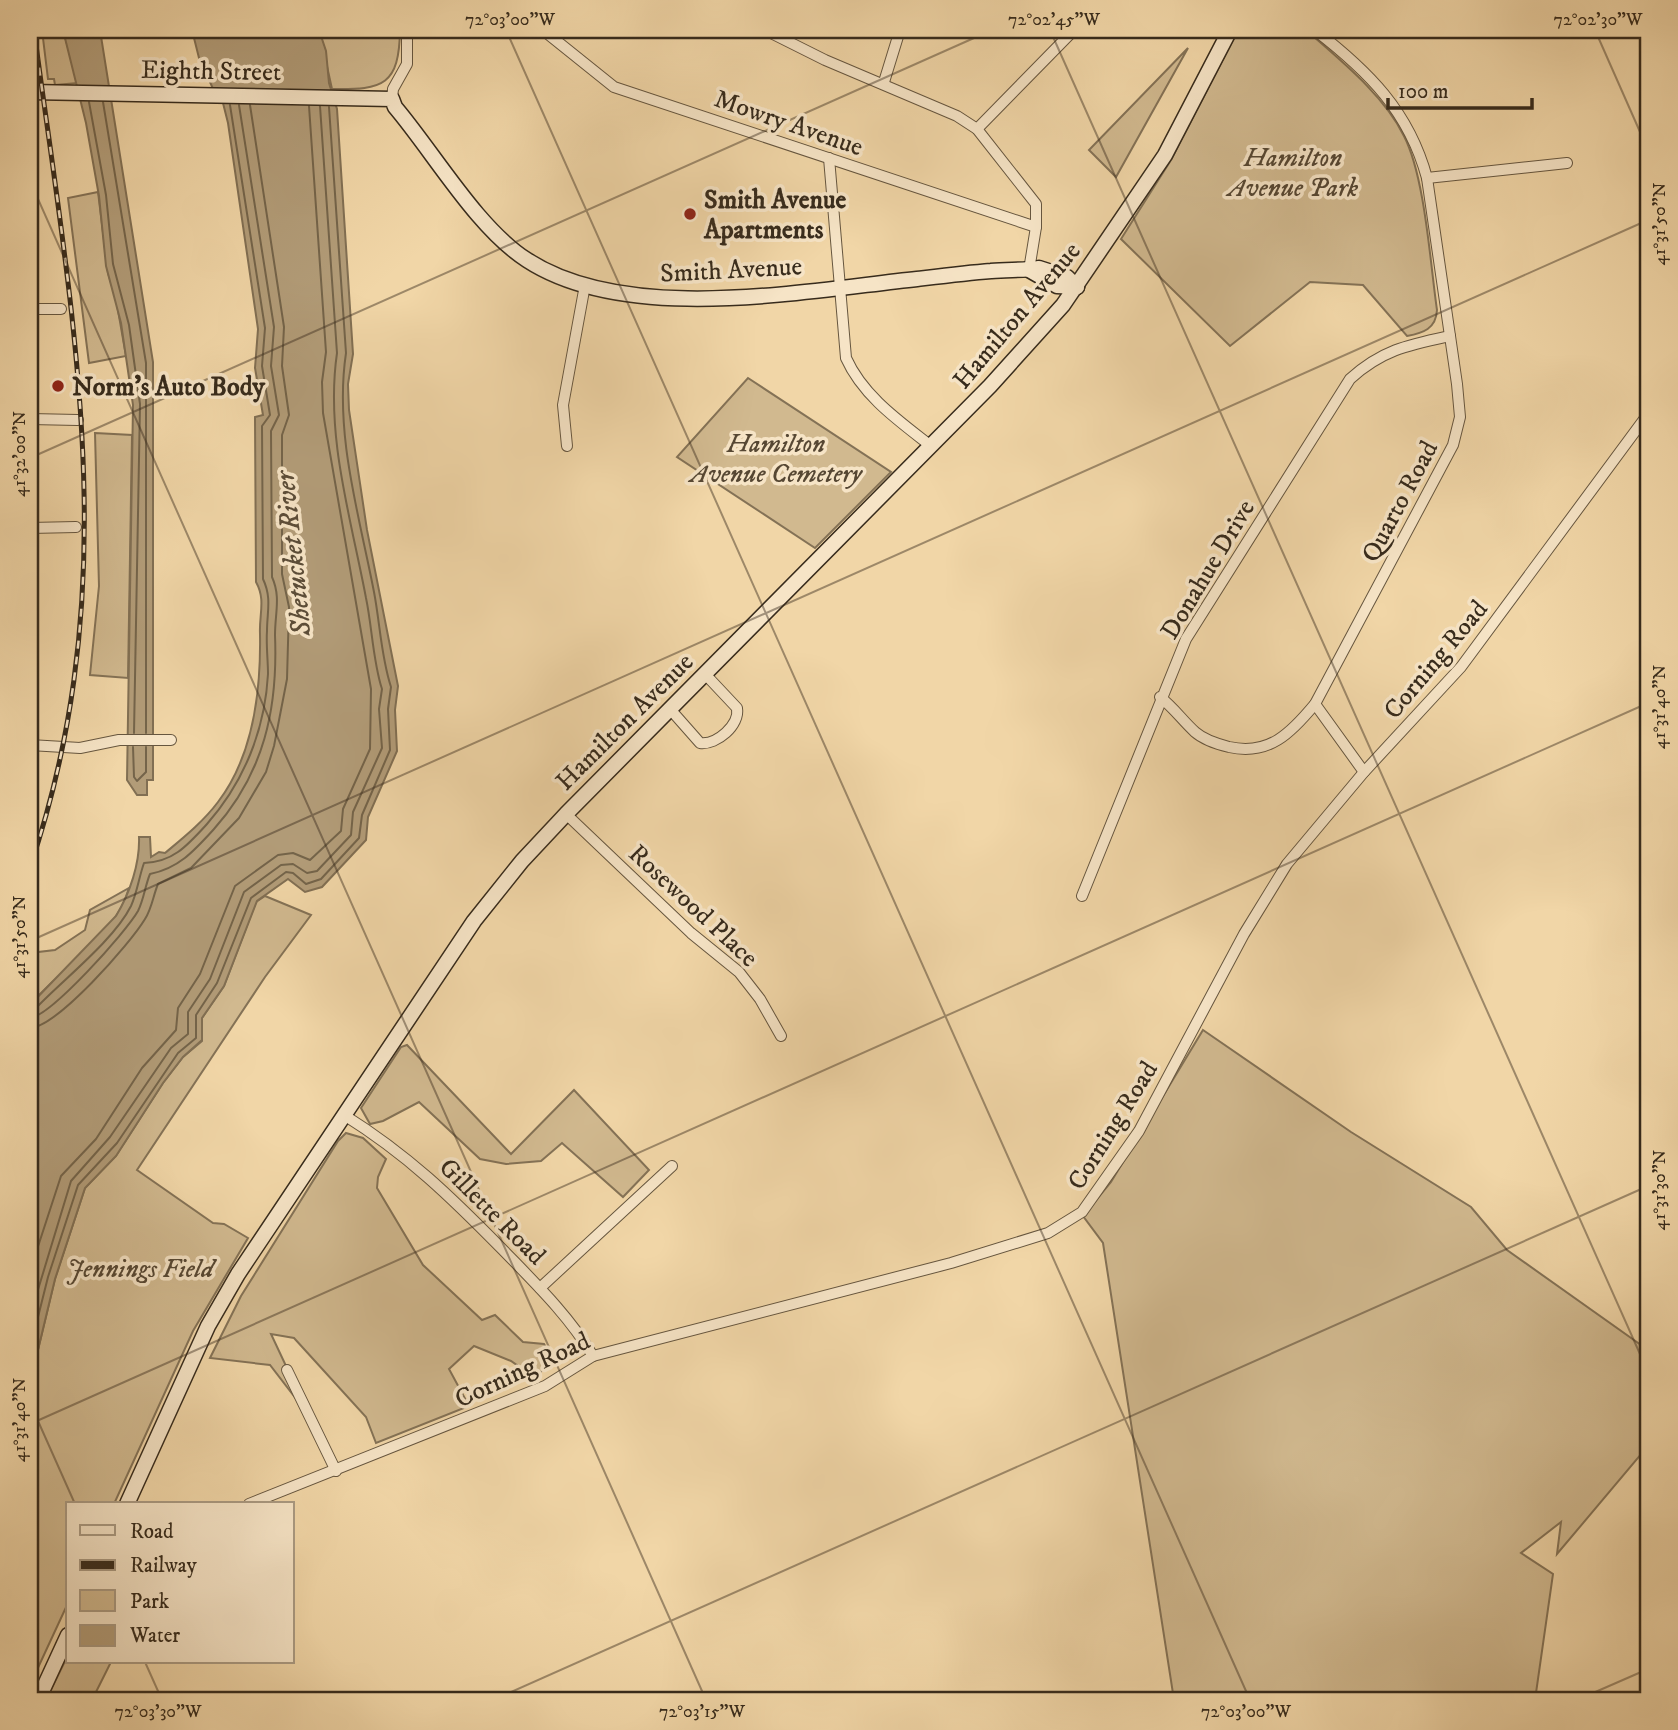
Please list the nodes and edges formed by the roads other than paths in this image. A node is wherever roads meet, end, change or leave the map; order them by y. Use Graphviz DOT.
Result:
graph roads {
  1 [pos="407,30"];
  2 [pos="543,30"];
  3 [pos="900,30"];
  4 [pos="1074,30"];
  5 [pos="1230,30"];
  6 [pos="1315,30"];
  7 [pos="768,31"];
  8 [pos="1329,34"];
  9 [pos="884,82"];
  10 [pos="30,92"];
  11 [pos="392,99"];
  12 [pos="977,129"];
  13 [pos="829,158"];
  14 [pos="1567,163"];
  15 [pos="1427,178"];
  16 [pos="1036,227"];
  17 [pos="1029,270"];
  18 [pos="585,285"];
  19 [pos="839,287"];
  20 [pos="1077,287"];
  21 [pos="30,309"];
  22 [pos="61,309"];
  23 [pos="1450,336"];
  24 [pos="1648,414"];
  25 [pos="30,419"];
  26 [pos="78,420"];
  27 [pos="567,446"];
  28 [pos="931,446"];
  29 [pos="76,527"];
  30 [pos="30,528"];
  31 [pos="705,674"];
  32 [pos="1160,697"];
  33 [pos="1315,704"];
  34 [pos="670,709"];
  35 [pos="171,740"];
  36 [pos="30,745"];
  37 [pos="1364,772"];
  38 [pos="566,814"];
  39 [pos="1082,896"];
  40 [pos="780,1036"];
  41 [pos="345,1115"];
  42 [pos="673,1166"];
  43 [pos="540,1288"];
  44 [pos="593,1356"];
  45 [pos="287,1370"];
  46 [pos="336,1471"];
  47 [pos="128,1502"];
  48 [pos="254,1502"];
  49 [pos="66,1639"];
  50 [pos="38,1700"];
  1 -- 11 [label="street"];
  2 -- 13 [label="street, Mowry Avenue"];
  3 -- 9 [label="street"];
  4 -- 12 [label="street"];
  5 -- 20 [label="main road, Hamilton Avenue"];
  6 -- 8 [label="street, Quarto Road"];
  7 -- 9 [label="street"];
  8 -- 15 [label="street, Quarto Road"];
  9 -- 12 [label="street"];
  10 -- 11 [label="main road, Eighth Street"];
  11 -- 18 [label="main road, Smith Avenue"];
  12 -- 16 [label="street"];
  13 -- 16 [label="street, Mowry Avenue"];
  13 -- 19 [label="street"];
  14 -- 15 [label="street"];
  15 -- 23 [label="street, Quarto Road"];
  16 -- 17 [label="street"];
  17 -- 19 [label="main road, Smith Avenue"];
  17 -- 20 [label="main road, Smith Avenue"];
  18 -- 19 [label="main road, Smith Avenue"];
  18 -- 27 [label="street"];
  19 -- 28 [label="street"];
  20 -- 28 [label="main road, Hamilton Avenue"];
  21 -- 22 [label="street"];
  23 -- 32 [label="street, Donahue Drive"];
  23 -- 33 [label="street, Quarto Road"];
  24 -- 37 [label="street, Corning Road"];
  25 -- 26 [label="street"];
  28 -- 31 [label="main road, Hamilton Avenue"];
  29 -- 30 [label="street"];
  31 -- 34 [label="main road, Hamilton Avenue"];
  31 -- 34 [label="street"];
  32 -- 33 [label="street, Quarto Road"];
  32 -- 39 [label="street, Donahue Drive"];
  33 -- 37 [label="street"];
  34 -- 38 [label="main road, Hamilton Avenue"];
  35 -- 36 [label="street"];
  37 -- 44 [label="street, Corning Road"];
  38 -- 40 [label="street, Rosewood Place"];
  38 -- 41 [label="main road, Hamilton Avenue"];
  41 -- 43 [label="street, Gillette Road"];
  41 -- 47 [label="main road, Hamilton Avenue"];
  42 -- 43 [label="street"];
  43 -- 44 [label="street, Gillette Road"];
  44 -- 46 [label="street, Corning Road"];
  45 -- 46 [label="street"];
  46 -- 48 [label="street, Corning Road"];
  49 -- 50 [label="main road"];
}
